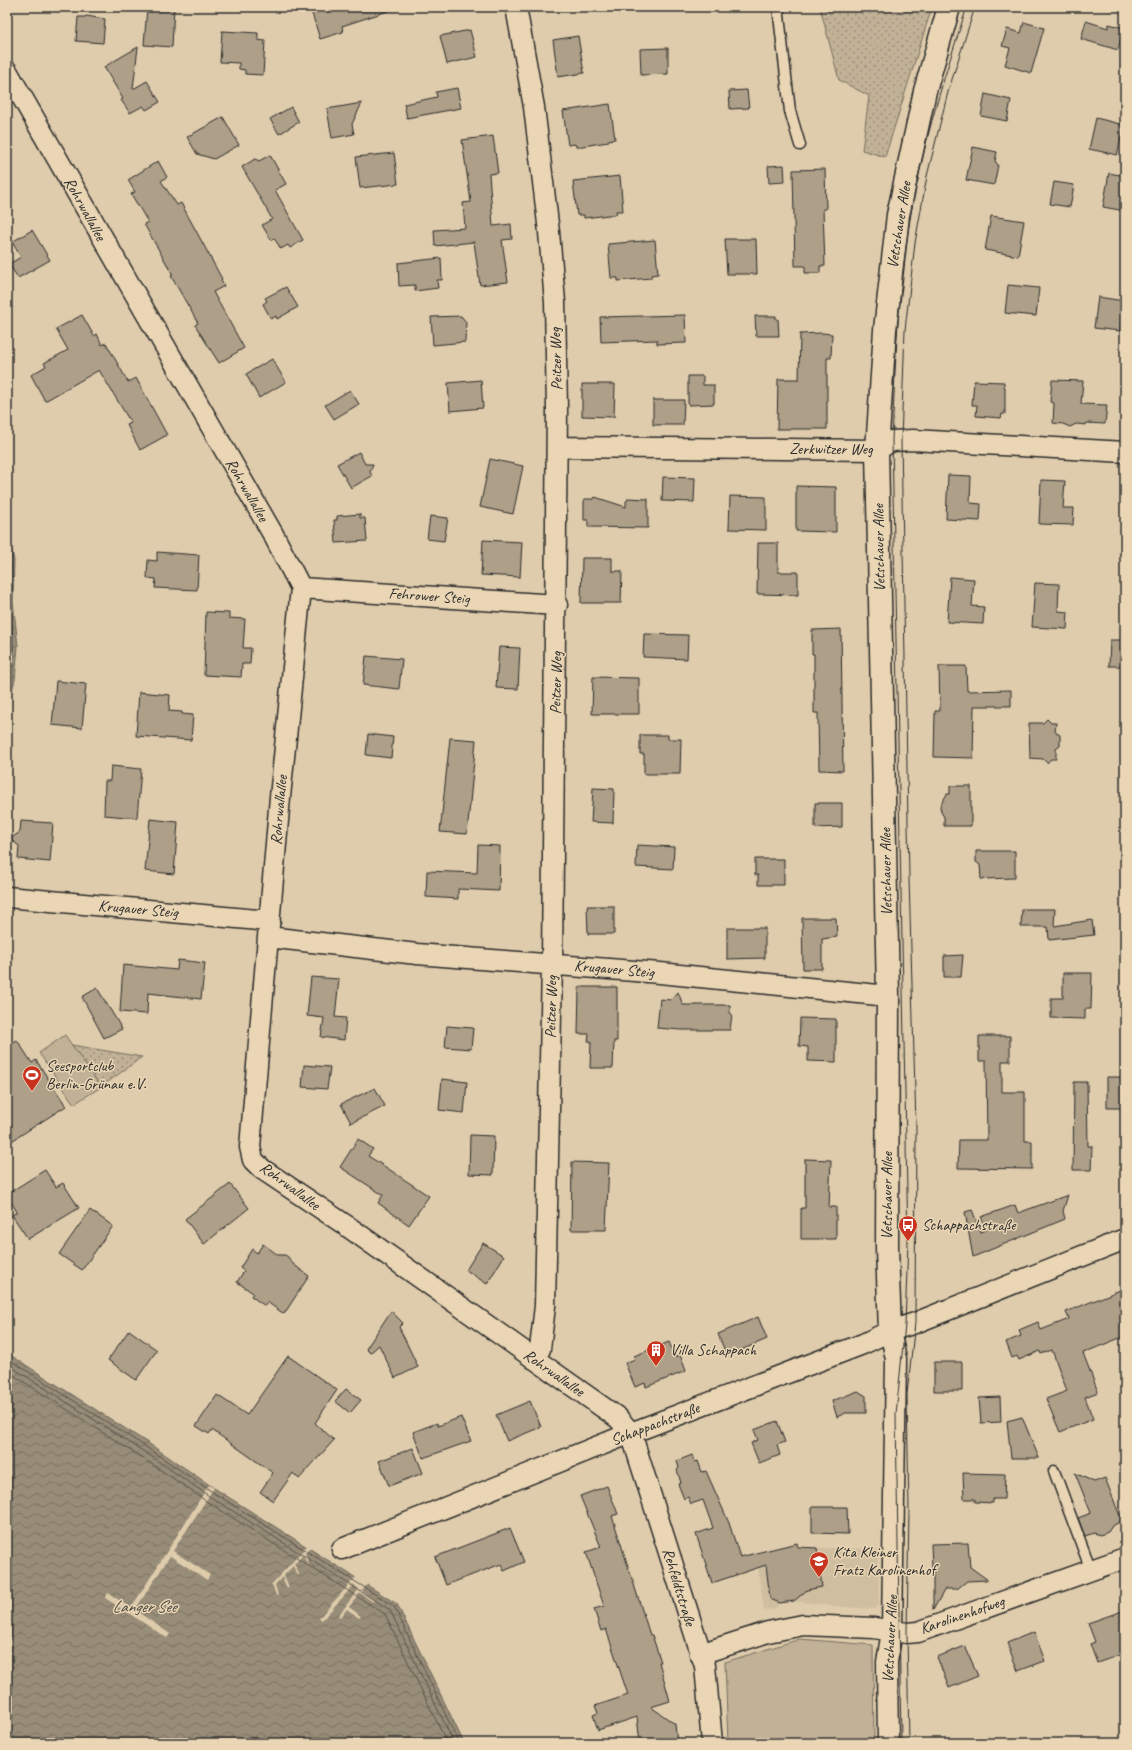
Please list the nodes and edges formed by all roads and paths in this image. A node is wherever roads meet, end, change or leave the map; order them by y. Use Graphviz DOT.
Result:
graph roads {
  1 [pos="516,7"];
  2 [pos="778,7"];
  3 [pos="949,7"];
  4 [pos="7,71"];
  5 [pos="800,145"];
  6 [pos="558,447"];
  7 [pos="877,450"];
  8 [pos="1125,452"];
  9 [pos="301,588"];
  10 [pos="557,605"];
  11 [pos="7,897"];
  12 [pos="269,929"];
  13 [pos="552,964"];
  14 [pos="888,996"];
  15 [pos="1125,1239"];
  16 [pos="890,1331"];
  17 [pos="534,1359"];
  18 [pos="631,1433"];
  19 [pos="1054,1471"];
  20 [pos="342,1549"];
  21 [pos="1125,1558"];
  22 [pos="1091,1570"];
  23 [pos="892,1631"];
  24 [pos="700,1654"];
  25 [pos="712,1743"];
  26 [pos="888,1743"];
  1 -- 6 [label="street, Peitzer Weg"];
  2 -- 5 [label="lane"];
  3 -- 7 [label="street, Vetschauer Allee"];
  4 -- 9 [label="street, Rohrwallallee"];
  6 -- 7 [label="street, Zerkwitzer Weg"];
  6 -- 10 [label="street, Peitzer Weg"];
  7 -- 8 [label="street, Zerkwitzer Weg"];
  7 -- 14 [label="street, Vetschauer Allee"];
  9 -- 10 [label="street, Fehrower Steig"];
  9 -- 12 [label="street, Rohrwallallee"];
  10 -- 13 [label="street, Peitzer Weg"];
  11 -- 12 [label="street, Krugauer Steig"];
  12 -- 13 [label="street, Krugauer Steig"];
  12 -- 17 [label="street, Rohrwallallee"];
  13 -- 14 [label="street, Krugauer Steig"];
  13 -- 17 [label="street, Peitzer Weg"];
  14 -- 16 [label="street, Vetschauer Allee"];
  15 -- 16 [label="street, Schappachstraße"];
  16 -- 18 [label="street, Schappachstraße"];
  16 -- 23 [label="street, Vetschauer Allee"];
  17 -- 18 [label="street, Rohrwallallee"];
  18 -- 20 [label="street, Schappachstraße"];
  18 -- 24 [label="street, Rehfeldtstraße"];
  19 -- 22 [label="lane"];
  21 -- 22 [label="street, Karolinenhofweg"];
  22 -- 23 [label="street, Karolinenhofweg"];
  23 -- 24 [label="street, Karolinenhofweg"];
  23 -- 26 [label="street, Vetschauer Allee"];
  24 -- 25 [label="street, Rehfeldtstraße"];
}
